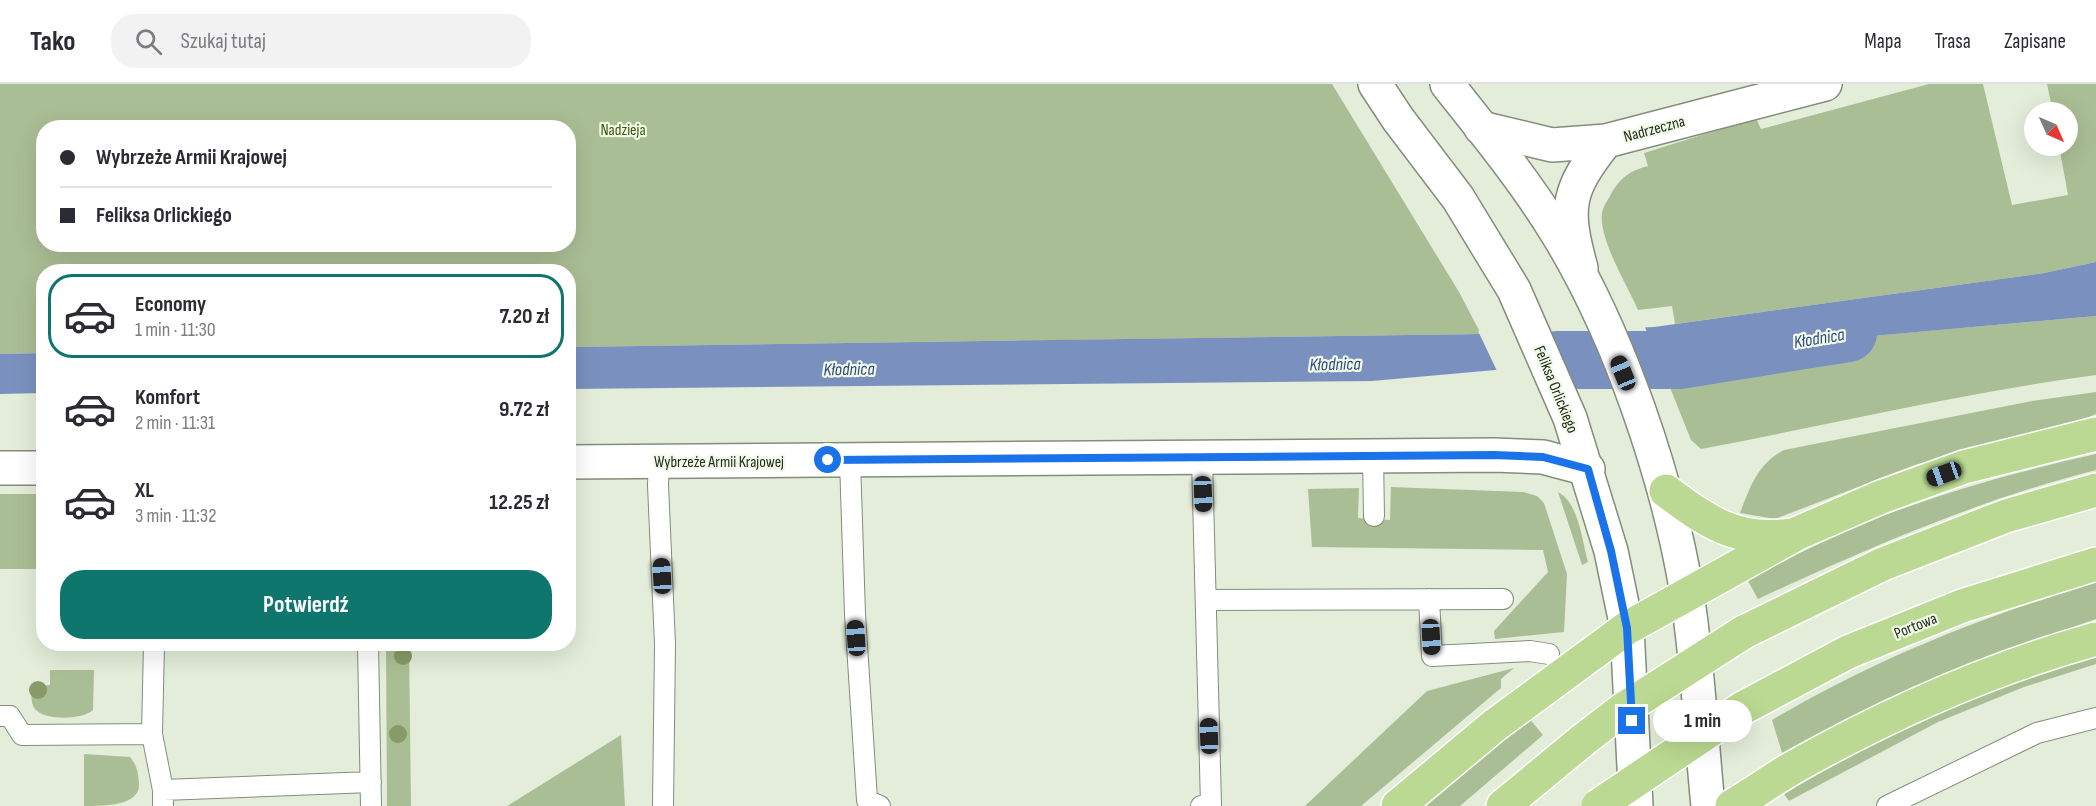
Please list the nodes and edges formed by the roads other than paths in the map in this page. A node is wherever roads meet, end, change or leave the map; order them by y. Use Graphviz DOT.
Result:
graph roads {
  1 [pos="1376,84"];
  2 [pos="1447,84"];
  3 [pos="1826,84"];
  4 [pos="1481,128"];
  5 [pos="1606,141"];
  6 [pos="1587,287"];
  7 [pos="2096,434"];
  8 [pos="1373,456"];
  9 [pos="1202,458"];
  10 [pos="850,460"];
  11 [pos="659,461"];
  12 [pos="576,462"];
  13 [pos="0,468"];
  14 [pos="36,468"];
  15 [pos="1588,469"];
  16 [pos="2096,490"];
  17 [pos="1666,491"];
  18 [pos="1374,516"];
  19 [pos="1798,533"];
  20 [pos="2096,564"];
  21 [pos="1687,595"];
  22 [pos="1429,599"];
  23 [pos="1503,599"];
  24 [pos="1206,600"];
  25 [pos="1627,628"];
  26 [pos="2096,639"];
  27 [pos="154,651"];
  28 [pos="368,651"];
  29 [pos="1550,654"];
  30 [pos="0,716"];
  31 [pos="2096,718"];
  32 [pos="152,734"];
  33 [pos="371,782"];
  34 [pos="163,798"];
  35 [pos="371,806"];
  36 [pos="663,806"];
  37 [pos="880,806"];
  38 [pos="1202,806"];
  39 [pos="1398,806"];
  40 [pos="1503,806"];
  41 [pos="1598,806"];
  42 [pos="1636,806"];
  43 [pos="1708,806"];
  44 [pos="1732,806"];
  45 [pos="1887,806"];
  1 -- 15 [label="street, Feliksa Orlickiego"];
  2 -- 4 [label="street"];
  3 -- 5 [label="street, Nadrzeczna"];
  4 -- 5 [label="street, Nadrzeczna"];
  4 -- 6 [label="street"];
  5 -- 6 [label="street"];
  6 -- 17 [label="street"];
  7 -- 19 [label="main road"];
  8 -- 9 [label="street, Wybrzeże Armii Krajowej"];
  8 -- 15 [label="street, Wybrzeże Armii Krajowej"];
  8 -- 18 [label="lane"];
  9 -- 10 [label="street, Wybrzeże Armii Krajowej"];
  9 -- 24 [label="lane"];
  10 -- 11 [label="street, Wybrzeże Armii Krajowej"];
  10 -- 37 [label="lane"];
  11 -- 12 [label="street, Wybrzeże Armii Krajowej"];
  11 -- 36 [label="lane"];
  13 -- 14 [label="street"];
  15 -- 25 [label="street, Feliksa Orlickiego"];
  16 -- 40 [label="main road, bridge"];
  17 -- 19 [label="main road"];
  17 -- 21 [label="street"];
  19 -- 21 [label="main road"];
  20 -- 41 [label="main road, Portowa, bridge"];
  21 -- 25 [label="main road"];
  21 -- 43 [label="street"];
  22 -- 23 [label="lane"];
  22 -- 24 [label="lane"];
  22 -- 29 [label="lane"];
  24 -- 38 [label="lane"];
  25 -- 39 [label="main road"];
  25 -- 42 [label="street, Feliksa Orlickiego"];
  26 -- 44 [label="main road"];
  27 -- 32 [label="lane"];
  28 -- 33 [label="lane"];
  30 -- 32 [label="lane"];
  31 -- 45 [label="lane"];
  32 -- 34 [label="lane"];
  33 -- 34 [label="lane"];
  33 -- 35 [label="lane"];
}
